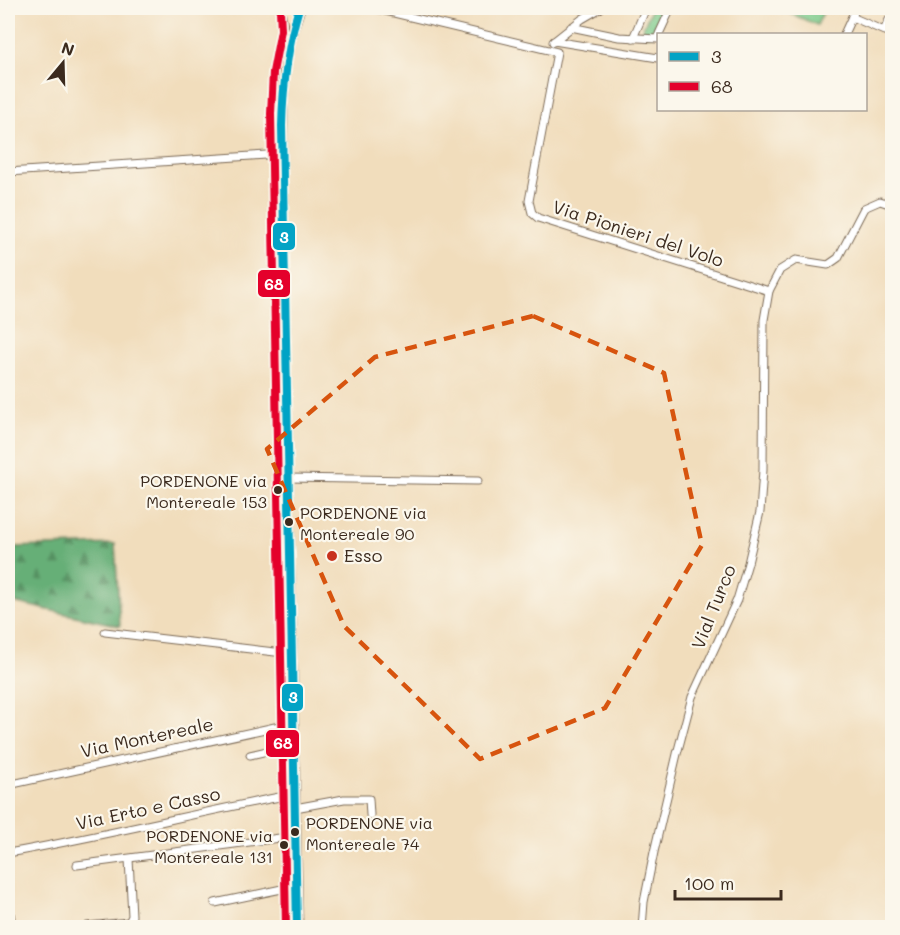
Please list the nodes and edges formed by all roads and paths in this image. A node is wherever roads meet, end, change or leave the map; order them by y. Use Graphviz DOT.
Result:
graph roads {
  1 [pos="290,8"];
  2 [pos="299,8"];
  3 [pos="373,8"];
  4 [pos="602,8"];
  5 [pos="646,8"];
  6 [pos="671,8"];
  7 [pos="856,8"];
  8 [pos="892,12"];
  9 [pos="852,17"];
  10 [pos="293,25"];
  11 [pos="571,27"];
  12 [pos="660,33"];
  13 [pos="844,33"];
  14 [pos="657,37"];
  15 [pos="633,38"];
  16 [pos="554,41"];
  17 [pos="544,49"];
  18 [pos="657,58"];
  19 [pos="282,154"];
  20 [pos="8,172"];
  21 [pos="892,204"];
  22 [pos="769,291"];
  23 [pos="288,478"];
  24 [pos="478,481"];
  25 [pos="105,632"];
  26 [pos="292,654"];
  27 [pos="292,723"];
  28 [pos="293,745"];
  29 [pos="250,755"];
  30 [pos="8,785"];
  31 [pos="295,794"];
  32 [pos="295,808"];
  33 [pos="370,815"];
  34 [pos="295,836"];
  35 [pos="8,853"];
  36 [pos="129,859"];
  37 [pos="77,865"];
  38 [pos="296,886"];
  39 [pos="8,894"];
  40 [pos="216,903"];
  41 [pos="9,914"];
  42 [pos="87,926"];
  43 [pos="12,927"];
  44 [pos="297,927"];
  45 [pos="642,927"];
  1 -- 10 [label="main road"];
  2 -- 10 [label="main road"];
  3 -- 17 [label="street"];
  4 -- 11 [label="street"];
  5 -- 15 [label="street"];
  6 -- 12 [label="street"];
  7 -- 9 [label="street"];
  8 -- 9 [label="street"];
  9 -- 13 [label="street"];
  10 -- 19 [label="main road"];
  11 -- 15 [label="street"];
  11 -- 16 [label="street"];
  14 -- 15 [label="street"];
  16 -- 17 [label="street"];
  16 -- 18 [label="street"];
  17 -- 22 [label="street, Via Pionieri del Volo"];
  19 -- 20 [label="street"];
  19 -- 23 [label="main road"];
  21 -- 22 [label="street"];
  22 -- 45 [label="street, Vial Turco"];
  23 -- 24 [label="street"];
  23 -- 26 [label="main road"];
  25 -- 26 [label="street"];
  26 -- 27 [label="main road"];
  27 -- 28 [label="main road"];
  27 -- 30 [label="street, Via Montereale"];
  28 -- 29 [label="street"];
  28 -- 31 [label="main road"];
  31 -- 32 [label="main road"];
  31 -- 35 [label="street, Via Erto e Casso"];
  32 -- 33 [label="street"];
  32 -- 34 [label="main road"];
  34 -- 36 [label="street"];
  34 -- 38 [label="main road"];
  36 -- 37 [label="street"];
  36 -- 42 [label="street"];
  38 -- 40 [label="street"];
  38 -- 44 [label="main road"];
  39 -- 41 [label="street"];
  41 -- 43 [label="street"];
}
